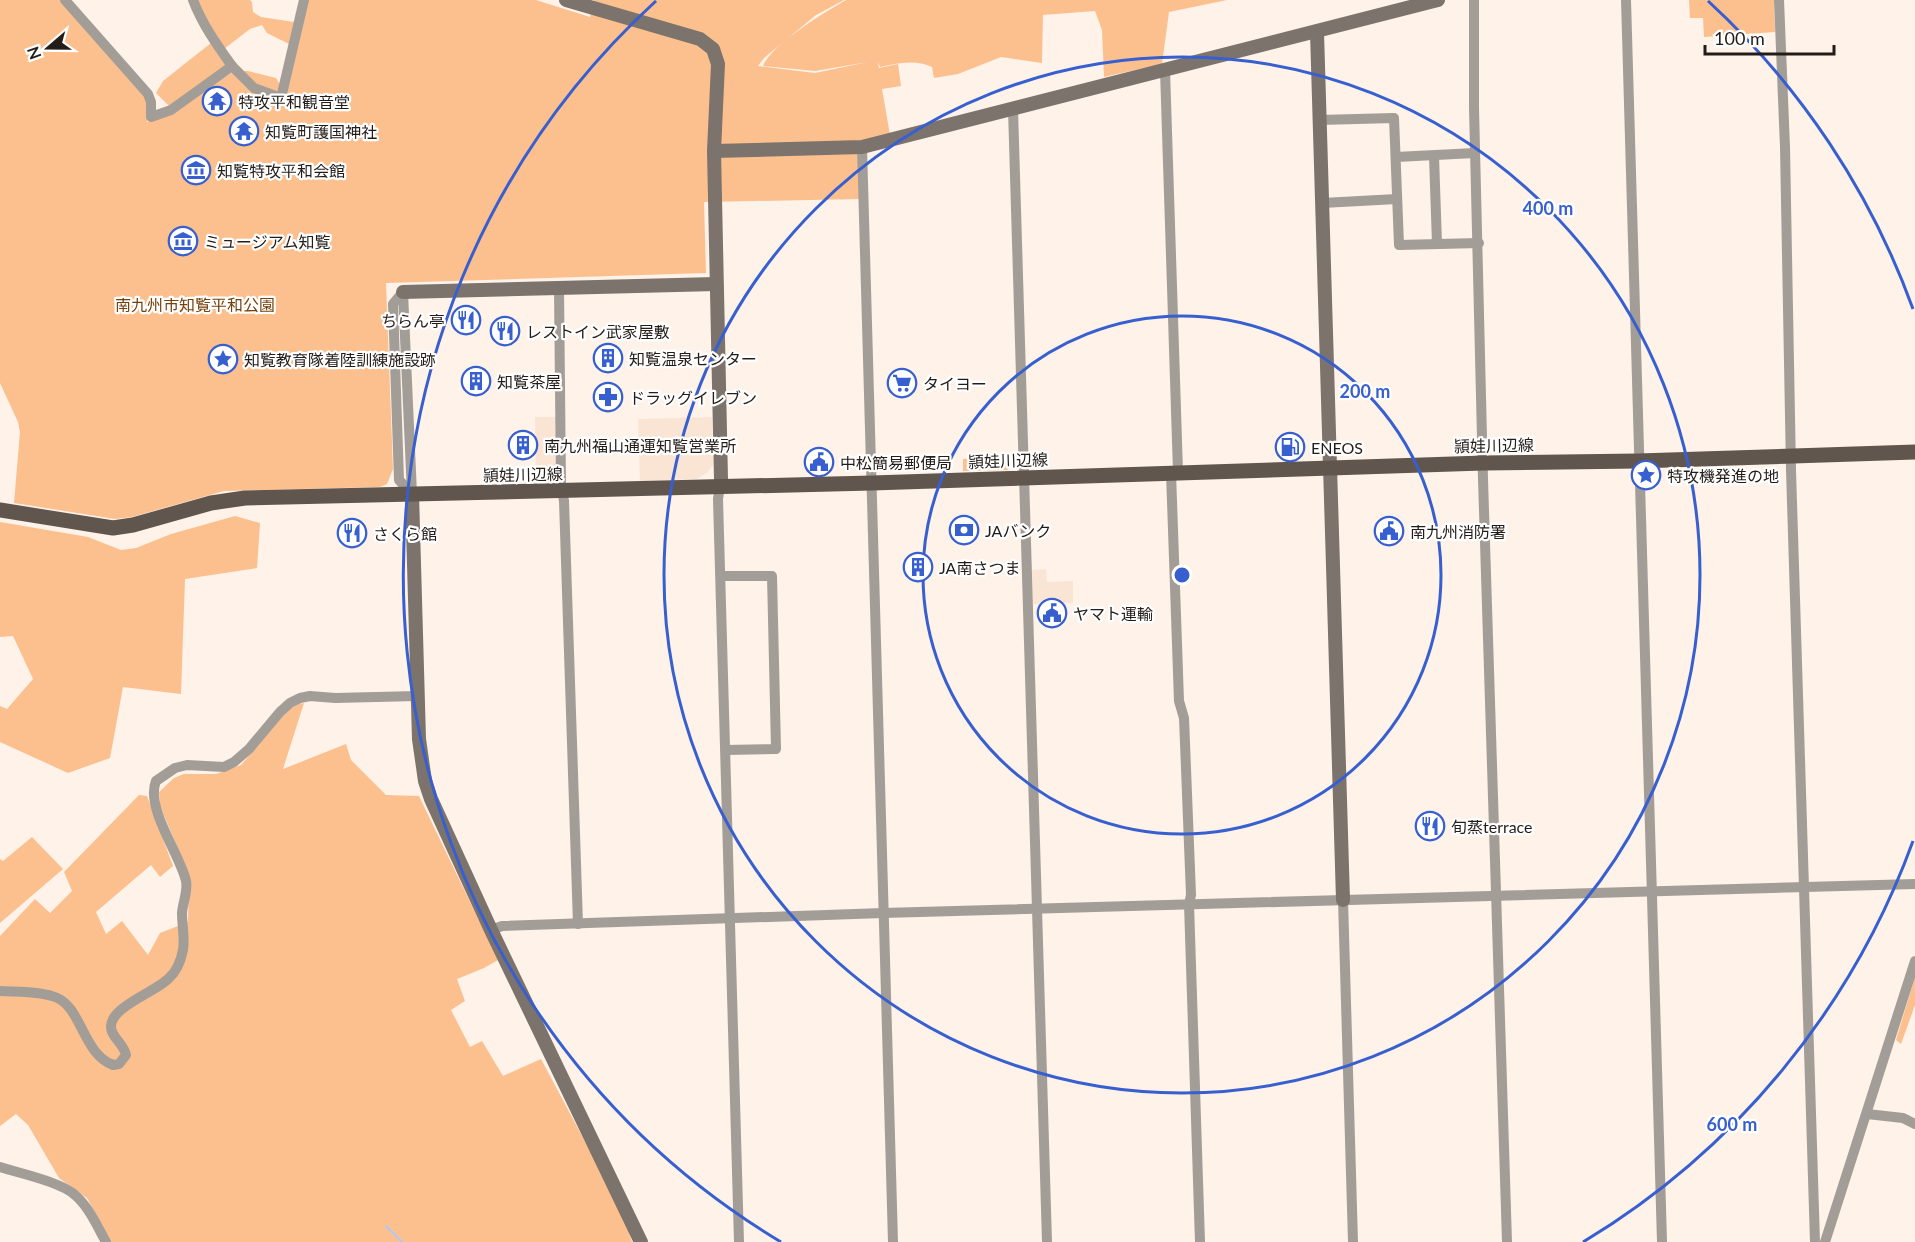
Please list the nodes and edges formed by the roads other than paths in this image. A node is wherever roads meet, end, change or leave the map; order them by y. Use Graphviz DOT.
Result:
graph roads {
  1 [pos="64,0"];
  2 [pos="193,0"];
  3 [pos="304,0"];
  4 [pos="566,0"];
  5 [pos="1438,0"];
  6 [pos="1474,0"];
  7 [pos="1626,0"];
  8 [pos="1779,0"];
  9 [pos="589,3"];
  10 [pos="1317,32"];
  11 [pos="232,66"];
  12 [pos="1165,70"];
  13 [pos="1013,109"];
  14 [pos="1319,120"];
  15 [pos="862,147"];
  16 [pos="714,151"];
  17 [pos="1475,153"];
  18 [pos="1434,156"];
  19 [pos="1396,157"];
  20 [pos="1397,199"];
  21 [pos="1322,203"];
  22 [pos="1479,243"];
  23 [pos="1437,244"];
  24 [pos="716,284"];
  25 [pos="559,288"];
  26 [pos="403,292"];
  27 [pos="1915,452"];
  28 [pos="1791,456"];
  29 [pos="1638,461"];
  30 [pos="1483,463"];
  31 [pos="1330,469"];
  32 [pos="1174,472"];
  33 [pos="1025,477"];
  34 [pos="872,483"];
  35 [pos="720,486"];
  36 [pos="562,491"];
  37 [pos="412,494"];
  38 [pos="0,510"];
  39 [pos="721,576"];
  40 [pos="417,696"];
  41 [pos="726,750"];
  42 [pos="1915,884"];
  43 [pos="1803,887"];
  44 [pos="1651,891"];
  45 [pos="1498,895"];
  46 [pos="1342,900"];
  47 [pos="1189,904"];
  48 [pos="1037,909"];
  49 [pos="883,913"];
  50 [pos="730,919"];
  51 [pos="578,924"];
  52 [pos="491,930"];
  53 [pos="1915,961"];
  54 [pos="0,991"];
  55 [pos="1867,1114"];
  56 [pos="1915,1124"];
  57 [pos="0,1167"];
  58 [pos="106,1242"];
  59 [pos="641,1242"];
  60 [pos="739,1242"];
  61 [pos="892,1242"];
  62 [pos="1047,1242"];
  63 [pos="1200,1242"];
  64 [pos="1353,1242"];
  65 [pos="1508,1242"];
  66 [pos="1662,1242"];
  67 [pos="1815,1242"];
  68 [pos="1825,1242"];
  1 -- 11 [label="street"];
  2 -- 11 [label="street"];
  3 -- 11 [label="street"];
  4 -- 9 [label="street"];
  5 -- 10 [label="street"];
  6 -- 17 [label="street"];
  7 -- 29 [label="street"];
  8 -- 28 [label="street"];
  9 -- 16 [label="street"];
  10 -- 12 [label="street"];
  10 -- 14 [label="street"];
  12 -- 13 [label="street"];
  12 -- 32 [label="street"];
  13 -- 15 [label="street"];
  13 -- 33 [label="street"];
  14 -- 19 [label="street"];
  14 -- 21 [label="street"];
  15 -- 16 [label="street"];
  15 -- 34 [label="street"];
  16 -- 24 [label="street"];
  17 -- 18 [label="street"];
  17 -- 22 [label="street"];
  18 -- 19 [label="street"];
  18 -- 23 [label="street"];
  19 -- 20 [label="street"];
  20 -- 21 [label="street"];
  20 -- 23 [label="street"];
  21 -- 31 [label="street"];
  22 -- 23 [label="street"];
  22 -- 30 [label="street"];
  24 -- 25 [label="street"];
  24 -- 35 [label="street"];
  25 -- 26 [label="street"];
  25 -- 36 [label="street"];
  26 -- 37 [label="street"];
  27 -- 28 [label="main road, 頴娃川辺線"];
  28 -- 29 [label="main road, 頴娃川辺線"];
  28 -- 43 [label="street"];
  29 -- 30 [label="main road, 頴娃川辺線"];
  29 -- 44 [label="street"];
  30 -- 31 [label="main road, 頴娃川辺線"];
  30 -- 45 [label="street"];
  31 -- 32 [label="main road, 頴娃川辺線"];
  31 -- 46 [label="street"];
  32 -- 33 [label="main road, 頴娃川辺線"];
  32 -- 47 [label="street"];
  33 -- 34 [label="main road, 頴娃川辺線"];
  33 -- 48 [label="street"];
  34 -- 35 [label="main road, 頴娃川辺線"];
  34 -- 49 [label="street"];
  35 -- 36 [label="main road, 頴娃川辺線"];
  35 -- 39 [label="street"];
  36 -- 37 [label="main road, 頴娃川辺線"];
  36 -- 51 [label="street"];
  37 -- 38 [label="main road, 頴娃川辺線"];
  37 -- 40 [label="street"];
  39 -- 41 [label="street"];
  39 -- 41 [label="street"];
  40 -- 52 [label="street"];
  40 -- 54 [label="street"];
  41 -- 50 [label="street"];
  42 -- 43 [label="street"];
  43 -- 44 [label="street"];
  43 -- 67 [label="street"];
  44 -- 45 [label="street"];
  44 -- 66 [label="street"];
  45 -- 46 [label="street"];
  45 -- 65 [label="street"];
  46 -- 47 [label="street"];
  46 -- 64 [label="street"];
  47 -- 48 [label="street"];
  47 -- 63 [label="street"];
  48 -- 49 [label="street"];
  48 -- 62 [label="street"];
  49 -- 50 [label="street"];
  49 -- 61 [label="street"];
  50 -- 51 [label="street"];
  50 -- 60 [label="street"];
  51 -- 52 [label="street"];
  52 -- 59 [label="street"];
  53 -- 55 [label="street"];
  55 -- 56 [label="street"];
  55 -- 68 [label="street"];
  57 -- 58 [label="street"];
}
